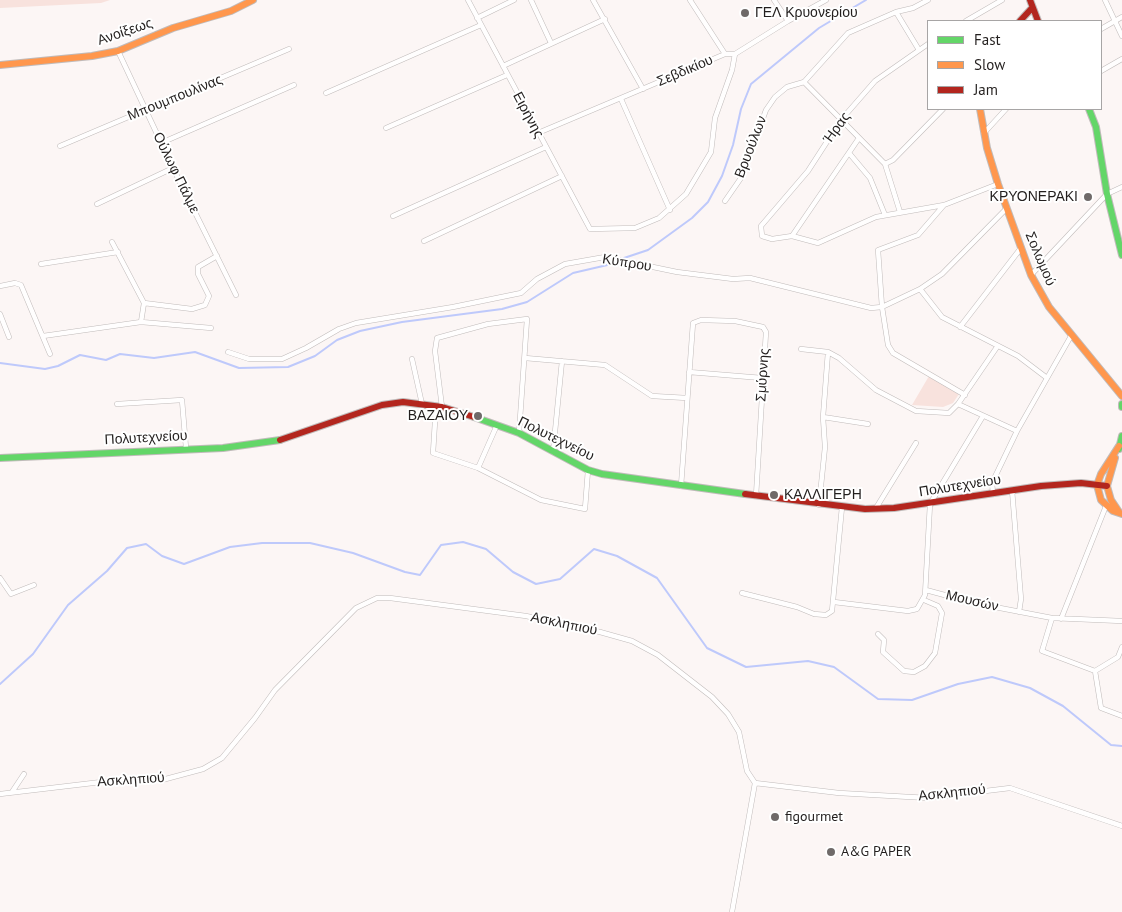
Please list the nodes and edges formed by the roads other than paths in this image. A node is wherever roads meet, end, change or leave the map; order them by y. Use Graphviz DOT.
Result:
graph roads {
  1 [pos="253,0"];
  2 [pos="468,0"];
  3 [pos="514,0"];
  4 [pos="531,0"];
  5 [pos="593,0"];
  6 [pos="690,0"];
  7 [pos="774,0"];
  8 [pos="826,0"];
  9 [pos="928,0"];
  10 [pos="1002,0"];
  11 [pos="1030,0"];
  12 [pos="1104,0"];
  13 [pos="1032,8"];
  14 [pos="896,12"];
  15 [pos="1122,17"];
  16 [pos="477,18"];
  17 [pos="605,19"];
  18 [pos="968,20"];
  19 [pos="1021,20"];
  20 [pos="1038,20"];
  21 [pos="788,21"];
  22 [pos="1115,21"];
  23 [pos="481,25"];
  24 [pos="1102,28"];
  25 [pos="1122,36"];
  26 [pos="551,43"];
  27 [pos="927,45"];
  28 [pos="289,50"];
  29 [pos="919,50"];
  30 [pos="118,51"];
  31 [pos="725,54"];
  32 [pos="735,54"];
  33 [pos="1122,59"];
  34 [pos="0,64"];
  35 [pos="503,66"];
  36 [pos="1102,70"];
  37 [pos="507,75"];
  38 [pos="804,82"];
  39 [pos="294,85"];
  40 [pos="643,89"];
  41 [pos="326,93"];
  42 [pos="621,99"];
  43 [pos="942,110"];
  44 [pos="980,110"];
  45 [pos="1005,110"];
  46 [pos="1089,110"];
  47 [pos="146,111"];
  48 [pos="841,120"];
  49 [pos="386,128"];
  50 [pos="984,133"];
  51 [pos="538,134"];
  52 [pos="859,138"];
  53 [pos="161,143"];
  54 [pos="60,146"];
  55 [pos="546,147"];
  56 [pos="848,153"];
  57 [pos="885,164"];
  58 [pos="173,168"];
  59 [pos="562,176"];
  60 [pos="998,184"];
  61 [pos="1122,187"];
  62 [pos="1107,194"];
  63 [pos="725,201"];
  64 [pos="97,204"];
  65 [pos="944,205"];
  66 [pos="1007,208"];
  67 [pos="670,210"];
  68 [pos="900,212"];
  69 [pos="885,215"];
  70 [pos="393,216"];
  71 [pos="792,236"];
  72 [pos="424,241"];
  73 [pos="112,242"];
  74 [pos="1021,248"];
  75 [pos="1122,251"];
  76 [pos="118,252"];
  77 [pos="217,256"];
  78 [pos="41,264"];
  79 [pos="1031,275"];
  80 [pos="0,286"];
  81 [pos="920,289"];
  82 [pos="236,295"];
  83 [pos="144,303"];
  84 [pos="882,307"];
  85 [pos="0,314"];
  86 [pos="142,322"];
  87 [pos="960,327"];
  88 [pos="211,328"];
  89 [pos="43,336"];
  90 [pos="1071,336"];
  91 [pos="10,337"];
  92 [pos="997,347"];
  93 [pos="802,349"];
  94 [pos="228,352"];
  95 [pos="828,352"];
  96 [pos="50,354"];
  97 [pos="525,358"];
  98 [pos="412,359"];
  99 [pos="562,361"];
  100 [pos="689,372"];
  101 [pos="762,378"];
  102 [pos="1047,378"];
  103 [pos="964,395"];
  104 [pos="1122,396"];
  105 [pos="687,398"];
  106 [pos="117,404"];
  107 [pos="422,404"];
  108 [pos="958,404"];
  109 [pos="439,406"];
  110 [pos="983,416"];
  111 [pos="823,417"];
  112 [pos="868,424"];
  113 [pos="497,425"];
  114 [pos="1017,431"];
  115 [pos="519,433"];
  116 [pos="1122,436"];
  117 [pos="916,443"];
  118 [pos="1119,446"];
  119 [pos="186,448"];
  120 [pos="553,452"];
  121 [pos="0,458"];
  122 [pos="478,468"];
  123 [pos="588,470"];
  124 [pos="1097,485"];
  125 [pos="681,486"];
  126 [pos="1107,486"];
  127 [pos="1012,490"];
  128 [pos="993,493"];
  129 [pos="756,496"];
  130 [pos="930,504"];
  131 [pos="819,505"];
  132 [pos="1106,506"];
  133 [pos="842,507"];
  134 [pos="876,508"];
  135 [pos="1120,513"];
  136 [pos="0,578"];
  137 [pos="34,585"];
  138 [pos="926,590"];
  139 [pos="742,593"];
  140 [pos="924,600"];
  141 [pos="834,602"];
  142 [pos="1019,612"];
  143 [pos="1052,618"];
  144 [pos="1061,618"];
  145 [pos="1122,622"];
  146 [pos="878,634"];
  147 [pos="1122,647"];
  148 [pos="1095,671"];
  149 [pos="1122,716"];
  150 [pos="24,774"];
  151 [pos="755,783"];
  152 [pos="12,792"];
  153 [pos="0,794"];
  154 [pos="1122,826"];
  155 [pos="732,912"];
  1 -- 30 [label="street, Ανοίξεως"];
  2 -- 16 [label="street, Ειρήνης"];
  3 -- 16 [label="street"];
  4 -- 26 [label="street"];
  5 -- 17 [label="street"];
  6 -- 31 [label="street"];
  7 -- 21 [label="street"];
  8 -- 21 [label="street"];
  9 -- 14 [label="street, Βρυούλων"];
  10 -- 18 [label="street"];
  11 -- 13 [label="street"];
  12 -- 22 [label="street"];
  13 -- 19 [label="street"];
  13 -- 20 [label="street"];
  14 -- 29 [label="street"];
  14 -- 38 [label="street, Βρυούλων"];
  15 -- 22 [label="street"];
  16 -- 23 [label="street, Ειρήνης"];
  17 -- 26 [label="street"];
  17 -- 40 [label="street"];
  21 -- 32 [label="street"];
  22 -- 24 [label="street"];
  22 -- 25 [label="street"];
  23 -- 35 [label="street, Ειρήνης"];
  23 -- 41 [label="street"];
  26 -- 35 [label="street"];
  27 -- 29 [label="street, Ήρας"];
  28 -- 47 [label="street, Μπουμπουλίνας"];
  29 -- 48 [label="street, Ήρας"];
  30 -- 34 [label="street, Ανοίξεως"];
  30 -- 47 [label="street, Ούλωφ Πάλμε"];
  31 -- 32 [label="street, Σεβδικίου"];
  31 -- 40 [label="street, Σεβδικίου"];
  32 -- 67 [label="street"];
  33 -- 36 [label="street"];
  35 -- 37 [label="street, Ειρήνης"];
  37 -- 49 [label="street"];
  37 -- 51 [label="street, Ειρήνης"];
  38 -- 48 [label="street"];
  38 -- 63 [label="street, Βρυούλων"];
  39 -- 53 [label="street"];
  40 -- 42 [label="street, Σεβδικίου"];
  42 -- 51 [label="street, Σεβδικίου"];
  42 -- 67 [label="street"];
  43 -- 57 [label="street"];
  44 -- 50 [label="street, Σολωμού"];
  45 -- 50 [label="street"];
  46 -- 62 [label="street"];
  47 -- 53 [label="street, Ούλωφ Πάλμε"];
  47 -- 54 [label="street, Μπουμπουλίνας"];
  48 -- 52 [label="street"];
  48 -- 71 [label="street, Ήρας"];
  50 -- 60 [label="street, Σολωμού"];
  51 -- 55 [label="street, Ειρήνης"];
  52 -- 56 [label="street"];
  52 -- 57 [label="street"];
  53 -- 58 [label="street, Ούλωφ Πάλμε"];
  55 -- 59 [label="street, Ειρήνης"];
  55 -- 70 [label="street"];
  56 -- 69 [label="street"];
  56 -- 71 [label="street"];
  57 -- 68 [label="street"];
  58 -- 64 [label="street"];
  58 -- 77 [label="street, Ούλωφ Πάλμε"];
  59 -- 67 [label="street, Ειρήνης"];
  59 -- 72 [label="street"];
  60 -- 65 [label="street"];
  60 -- 66 [label="street, Σολωμού"];
  61 -- 62 [label="street"];
  62 -- 75 [label="street"];
  62 -- 79 [label="street"];
  65 -- 68 [label="street"];
  65 -- 84 [label="street"];
  66 -- 74 [label="street, Σολωμού"];
  66 -- 81 [label="street"];
  68 -- 69 [label="street"];
  69 -- 71 [label="street"];
  73 -- 76 [label="street"];
  74 -- 79 [label="street, Σολωμού"];
  74 -- 87 [label="street"];
  76 -- 78 [label="street"];
  76 -- 83 [label="street"];
  77 -- 82 [label="street, Ούλωφ Πάλμε"];
  77 -- 83 [label="street"];
  79 -- 90 [label="street, Σολωμού"];
  80 -- 89 [label="street"];
  81 -- 84 [label="street"];
  81 -- 87 [label="street"];
  83 -- 86 [label="street"];
  84 -- 94 [label="street, Κύπρου"];
  84 -- 103 [label="street"];
  85 -- 91 [label="street"];
  86 -- 88 [label="street"];
  86 -- 89 [label="street"];
  87 -- 92 [label="street"];
  89 -- 96 [label="street"];
  90 -- 102 [label="street"];
  90 -- 104 [label="street, Σολωμού"];
  92 -- 102 [label="street"];
  92 -- 103 [label="street"];
  93 -- 95 [label="street"];
  95 -- 108 [label="street"];
  95 -- 111 [label="street"];
  97 -- 99 [label="street"];
  97 -- 109 [label="street"];
  97 -- 115 [label="street"];
  98 -- 107 [label="street"];
  99 -- 105 [label="street"];
  99 -- 120 [label="street"];
  100 -- 101 [label="street"];
  100 -- 101 [label="street, Σμύρνης"];
  100 -- 105 [label="street"];
  101 -- 129 [label="street, Σμύρνης"];
  102 -- 114 [label="street"];
  103 -- 108 [label="street"];
  105 -- 125 [label="street"];
  106 -- 119 [label="street"];
  107 -- 109 [label="street, Πολυτεχνείου"];
  107 -- 119 [label="street, Πολυτεχνείου"];
  108 -- 110 [label="street"];
  109 -- 113 [label="street, Πολυτεχνείου"];
  109 -- 122 [label="street"];
  110 -- 114 [label="street"];
  110 -- 130 [label="street"];
  111 -- 112 [label="street"];
  111 -- 131 [label="street"];
  113 -- 115 [label="street, Πολυτεχνείου"];
  113 -- 122 [label="street"];
  114 -- 128 [label="street"];
  115 -- 120 [label="street, Πολυτεχνείου"];
  116 -- 118 [label="street"];
  117 -- 134 [label="street"];
  118 -- 124 [label="street"];
  118 -- 126 [label="street"];
  119 -- 121 [label="street, Πολυτεχνείου"];
  120 -- 123 [label="street, Πολυτεχνείου"];
  122 -- 123 [label="street"];
  123 -- 125 [label="street, Πολυτεχνείου"];
  124 -- 126 [label="street, Πολυτεχνείου"];
  124 -- 127 [label="street, Πολυτεχνείου"];
  124 -- 132 [label="street"];
  125 -- 129 [label="street, Πολυτεχνείου"];
  126 -- 135 [label="street"];
  127 -- 128 [label="street, Πολυτεχνείου"];
  127 -- 142 [label="street"];
  128 -- 130 [label="street, Πολυτεχνείου"];
  129 -- 131 [label="street, Πολυτεχνείου"];
  130 -- 134 [label="street, Πολυτεχνείου"];
  130 -- 138 [label="street"];
  131 -- 133 [label="street, Πολυτεχνείου"];
  132 -- 135 [label="street"];
  132 -- 144 [label="street"];
  133 -- 134 [label="street, Πολυτεχνείου"];
  133 -- 141 [label="street"];
  136 -- 137 [label="street"];
  138 -- 140 [label="street, Μουσών"];
  138 -- 142 [label="street, Μουσών"];
  139 -- 141 [label="street"];
  140 -- 141 [label="street, Μουσών"];
  140 -- 146 [label="street"];
  142 -- 143 [label="street, Μουσών"];
  143 -- 144 [label="street, Μουσών"];
  143 -- 148 [label="street"];
  144 -- 145 [label="street, Μουσών"];
  147 -- 148 [label="street"];
  148 -- 149 [label="street"];
  150 -- 152 [label="street"];
  151 -- 152 [label="street, Ασκληπιού"];
  151 -- 154 [label="street, Ασκληπιού"];
  151 -- 155 [label="street"];
  152 -- 153 [label="street, Ασκληπιού"];
}
